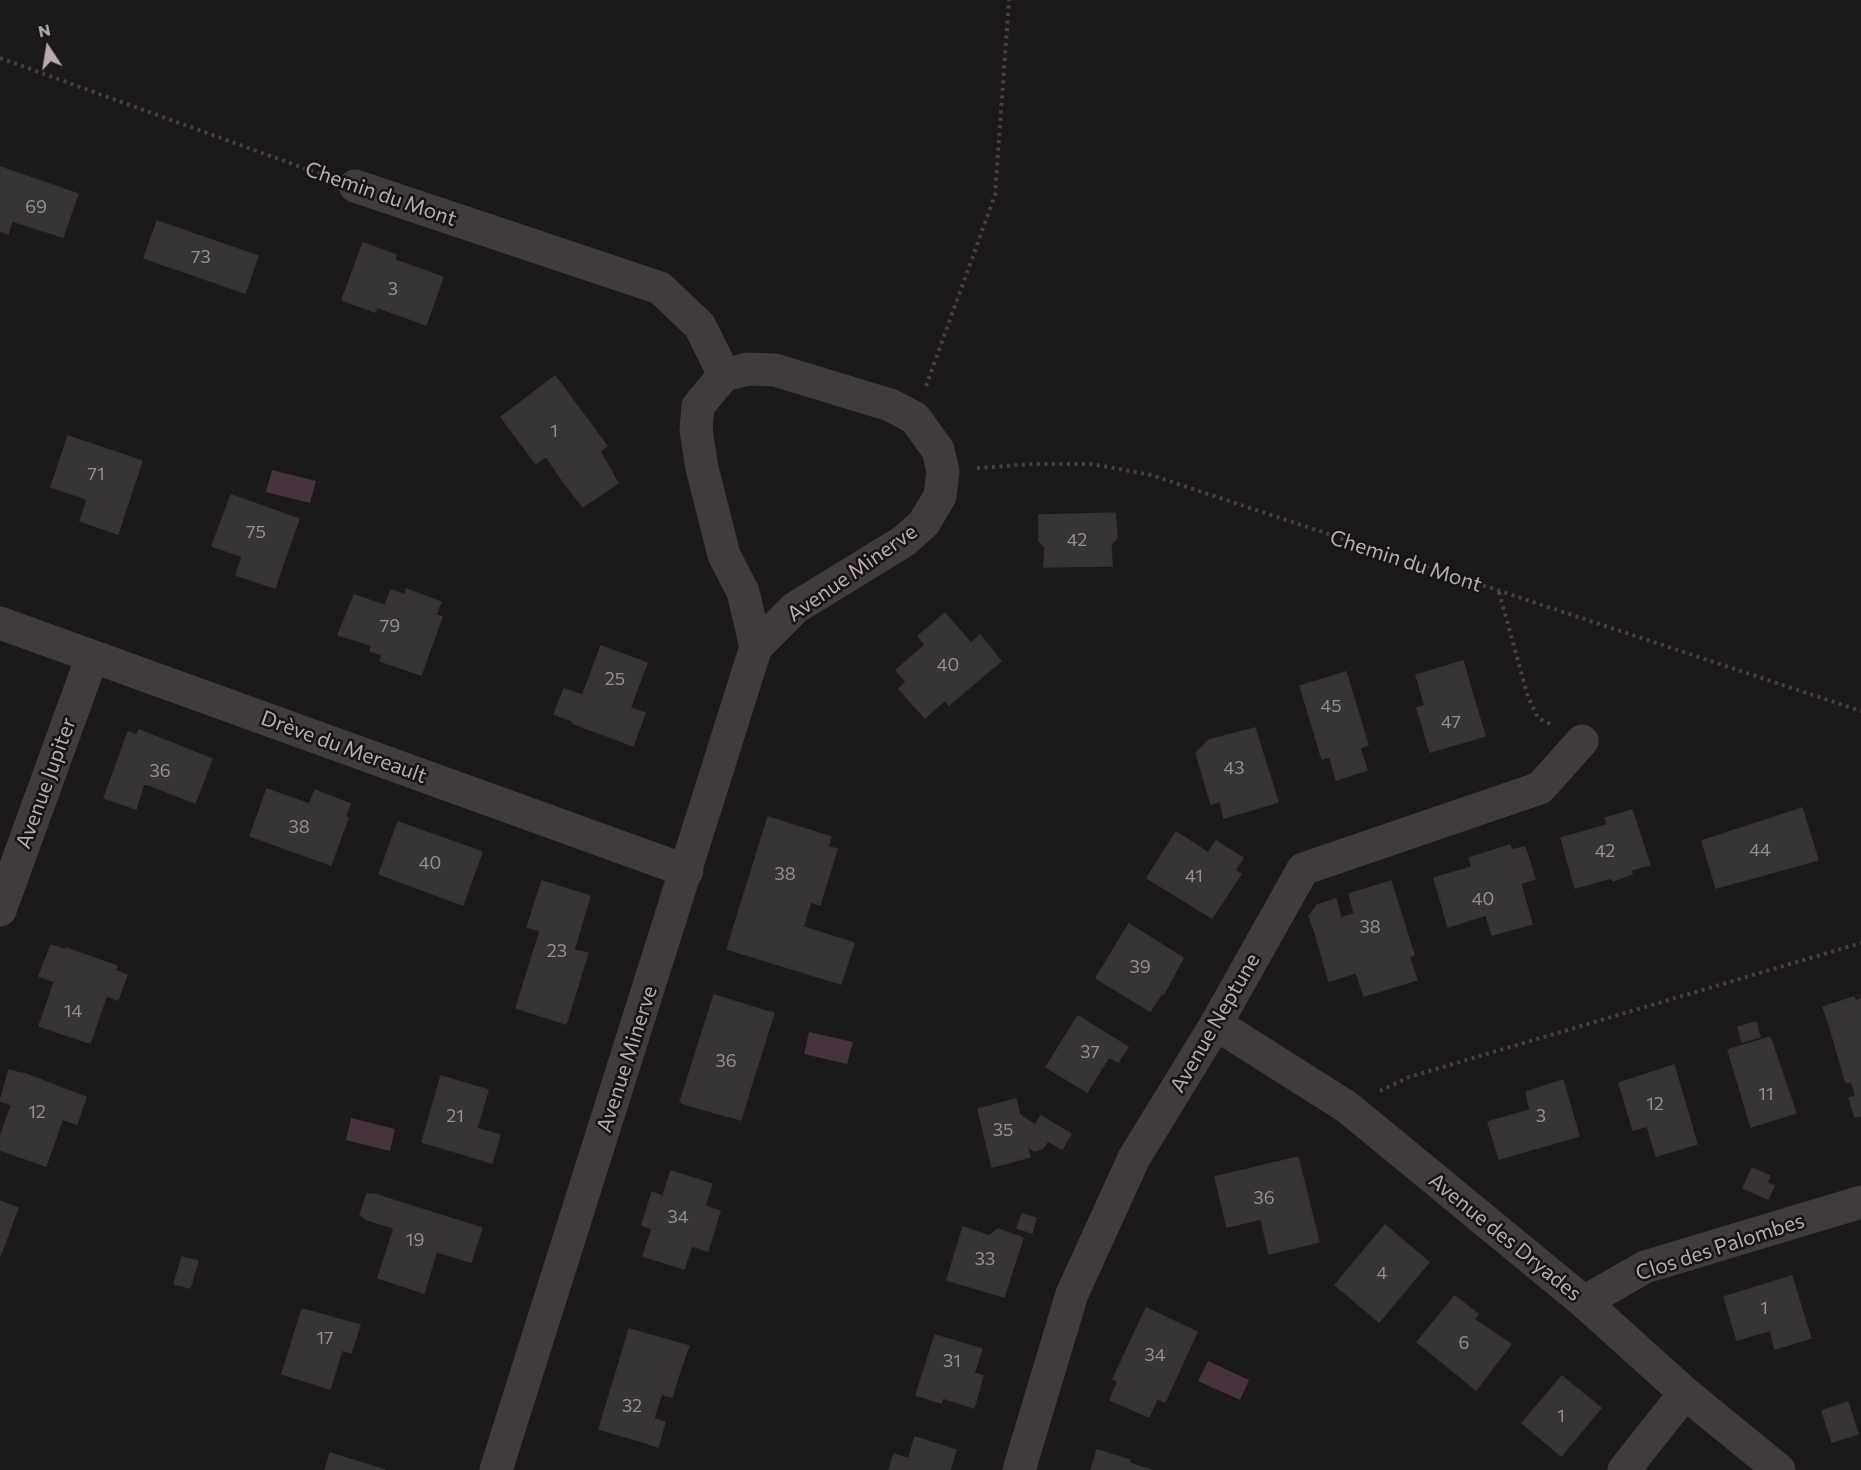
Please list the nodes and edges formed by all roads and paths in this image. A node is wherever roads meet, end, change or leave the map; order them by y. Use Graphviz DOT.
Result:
graph roads {
  1 [pos="1009,0"];
  2 [pos="0,58"];
  3 [pos="355,186"];
  4 [pos="724,375"];
  5 [pos="915,418"];
  6 [pos="943,471"];
  7 [pos="1499,592"];
  8 [pos="0,624"];
  9 [pos="756,647"];
  10 [pos="92,657"];
  11 [pos="1861,711"];
  12 [pos="1582,741"];
  13 [pos="687,871"];
  14 [pos="0,910"];
  15 [pos="1861,944"];
  16 [pos="1216,1024"];
  17 [pos="1347,1107"];
  18 [pos="1861,1202"];
  19 [pos="1584,1302"];
  20 [pos="1685,1394"];
  21 [pos="496,1470"];
  22 [pos="1019,1470"];
  23 [pos="1624,1470"];
  24 [pos="1779,1470"];
  1 -- 5 [label="path"];
  2 -- 3 [label="path, Chemin du Mont"];
  3 -- 4 [label="street, Chemin du Mont"];
  4 -- 5 [label="street"];
  4 -- 9 [label="street"];
  5 -- 6 [label="street"];
  6 -- 7 [label="path, Chemin du Mont"];
  6 -- 9 [label="street, Avenue Minerve"];
  7 -- 11 [label="path, Chemin du Mont"];
  7 -- 12 [label="path"];
  8 -- 10 [label="street, Drève du Mereault"];
  9 -- 13 [label="street, Avenue Minerve"];
  10 -- 13 [label="street, Drève du Mereault"];
  10 -- 14 [label="street, Avenue Jupiter"];
  12 -- 16 [label="street, Avenue Neptune"];
  13 -- 21 [label="street, Avenue Minerve"];
  15 -- 17 [label="path"];
  16 -- 17 [label="street, Avenue des Dryades"];
  16 -- 22 [label="street, Avenue Neptune"];
  17 -- 19 [label="street, Avenue des Dryades"];
  18 -- 19 [label="street, Clos des Palombes"];
  19 -- 20 [label="street, Avenue des Dryades"];
  20 -- 23 [label="street"];
  20 -- 24 [label="street, Avenue des Dryades"];
}
